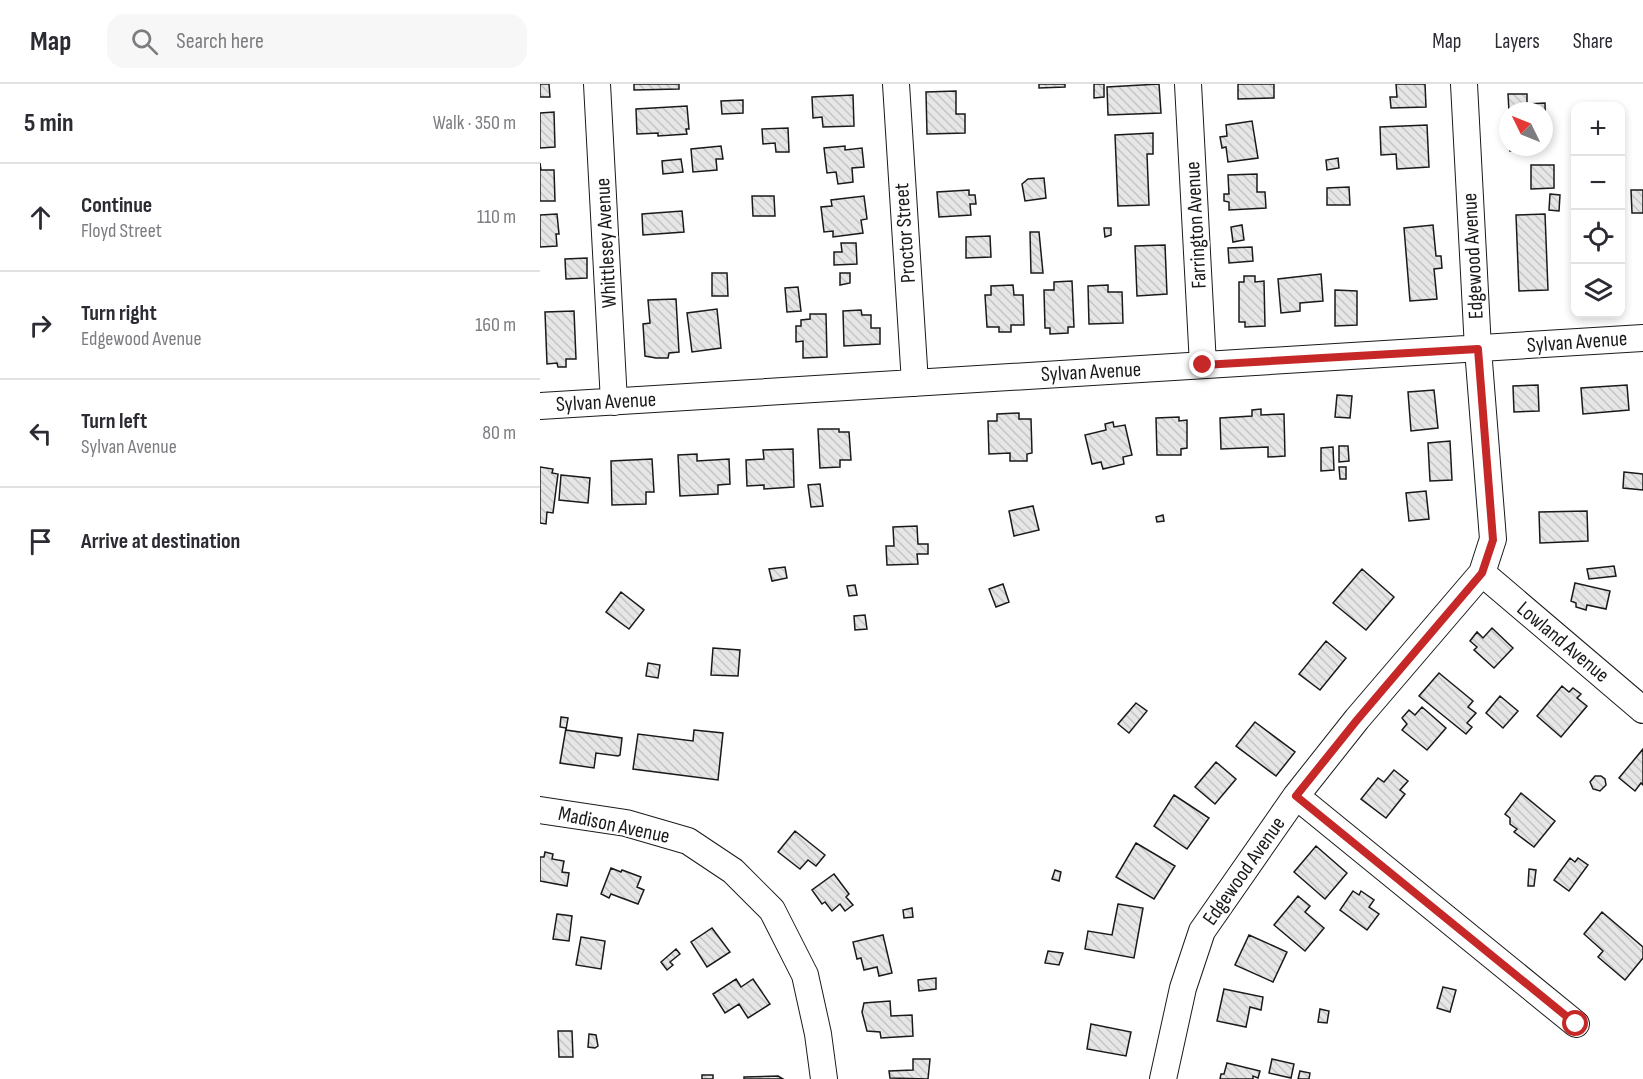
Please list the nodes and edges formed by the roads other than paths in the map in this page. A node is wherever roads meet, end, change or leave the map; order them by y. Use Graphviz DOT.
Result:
graph roads {
  1 [pos="597,84"];
  2 [pos="896,84"];
  3 [pos="1188,84"];
  4 [pos="1464,84"];
  5 [pos="1643,338"];
  6 [pos="1478,349"];
  7 [pos="1203,365"];
  8 [pos="915,383"];
  9 [pos="614,402"];
  10 [pos="540,406"];
  11 [pos="1482,573"];
  12 [pos="1643,710"];
  13 [pos="1296,796"];
  14 [pos="540,810"];
  15 [pos="1576,1024"];
  16 [pos="824,1079"];
  17 [pos="1163,1079"];
  1 -- 9 [label="street, Whittlesey Avenue"];
  2 -- 8 [label="street, Proctor Street"];
  3 -- 7 [label="street, Farrington Avenue"];
  4 -- 6 [label="street, Edgewood Avenue"];
  5 -- 6 [label="street, Sylvan Avenue"];
  6 -- 7 [label="street, Sylvan Avenue"];
  6 -- 11 [label="street, Edgewood Avenue"];
  7 -- 8 [label="street, Sylvan Avenue"];
  8 -- 9 [label="street, Sylvan Avenue"];
  9 -- 10 [label="street, Sylvan Avenue"];
  11 -- 12 [label="street, Lowland Avenue"];
  11 -- 13 [label="street, Edgewood Avenue"];
  13 -- 15 [label="street"];
  13 -- 17 [label="street, Edgewood Avenue"];
  14 -- 16 [label="street, Madison Avenue"];
}
